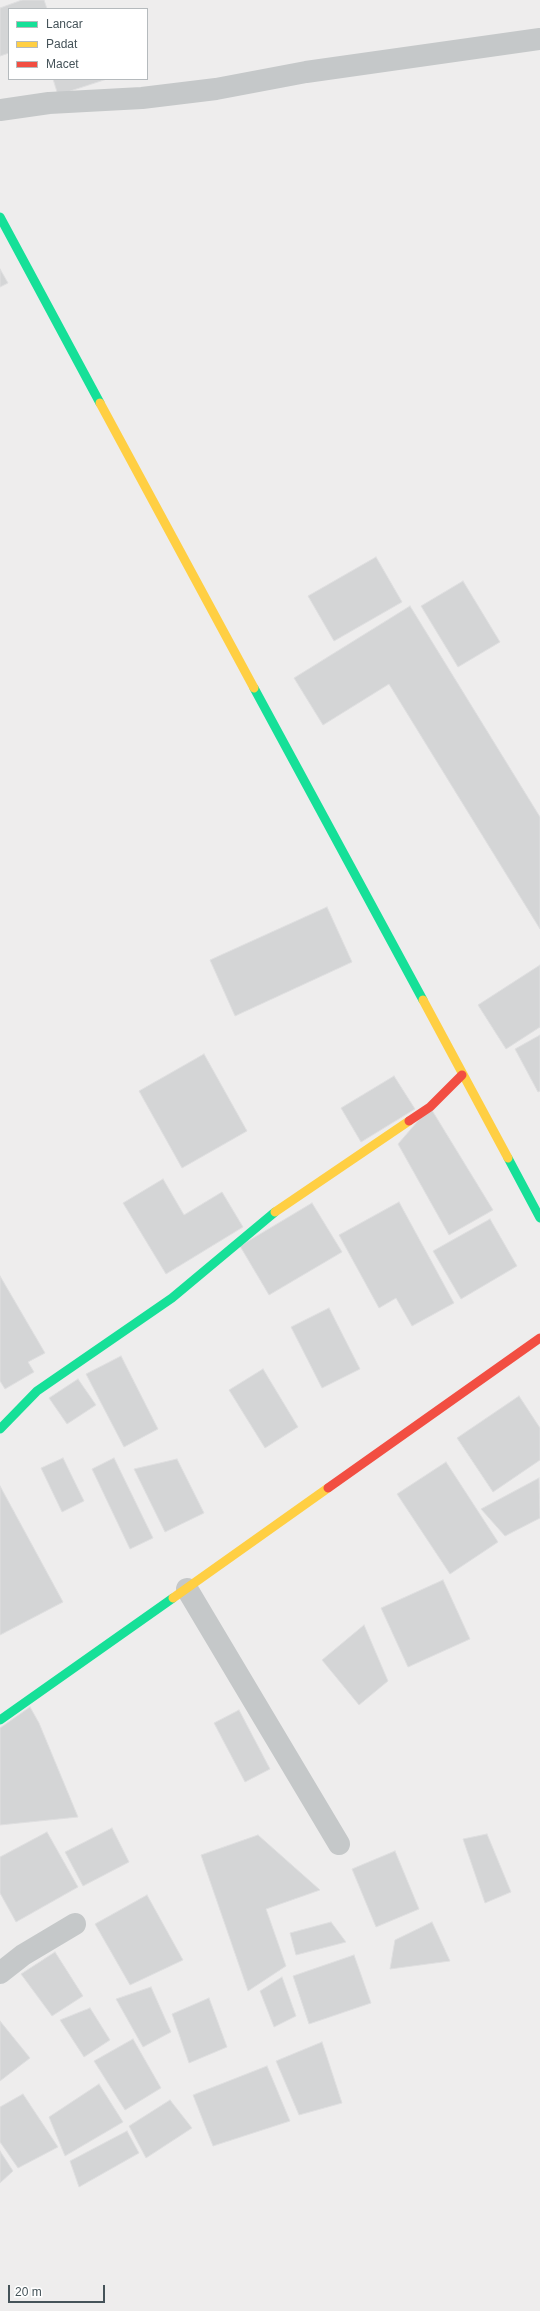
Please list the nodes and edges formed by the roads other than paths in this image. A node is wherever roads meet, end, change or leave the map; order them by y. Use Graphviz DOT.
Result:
graph roads {
  1 [pos="540,39"];
  2 [pos="0,110"];
  3 [pos="0,217"];
  4 [pos="462,1074"];
  5 [pos="540,1218"];
  6 [pos="540,1338"];
  7 [pos="0,1429"];
  8 [pos="187,1589"];
  9 [pos="0,1720"];
  10 [pos="339,1844"];
  11 [pos="74,1924"];
  12 [pos="0,1973"];
  1 -- 2 [label="street"];
  3 -- 4 [label="street"];
  4 -- 5 [label="street"];
  4 -- 7 [label="street"];
  6 -- 8 [label="street"];
  8 -- 9 [label="street"];
  8 -- 10 [label="street"];
  11 -- 12 [label="street"];
}
